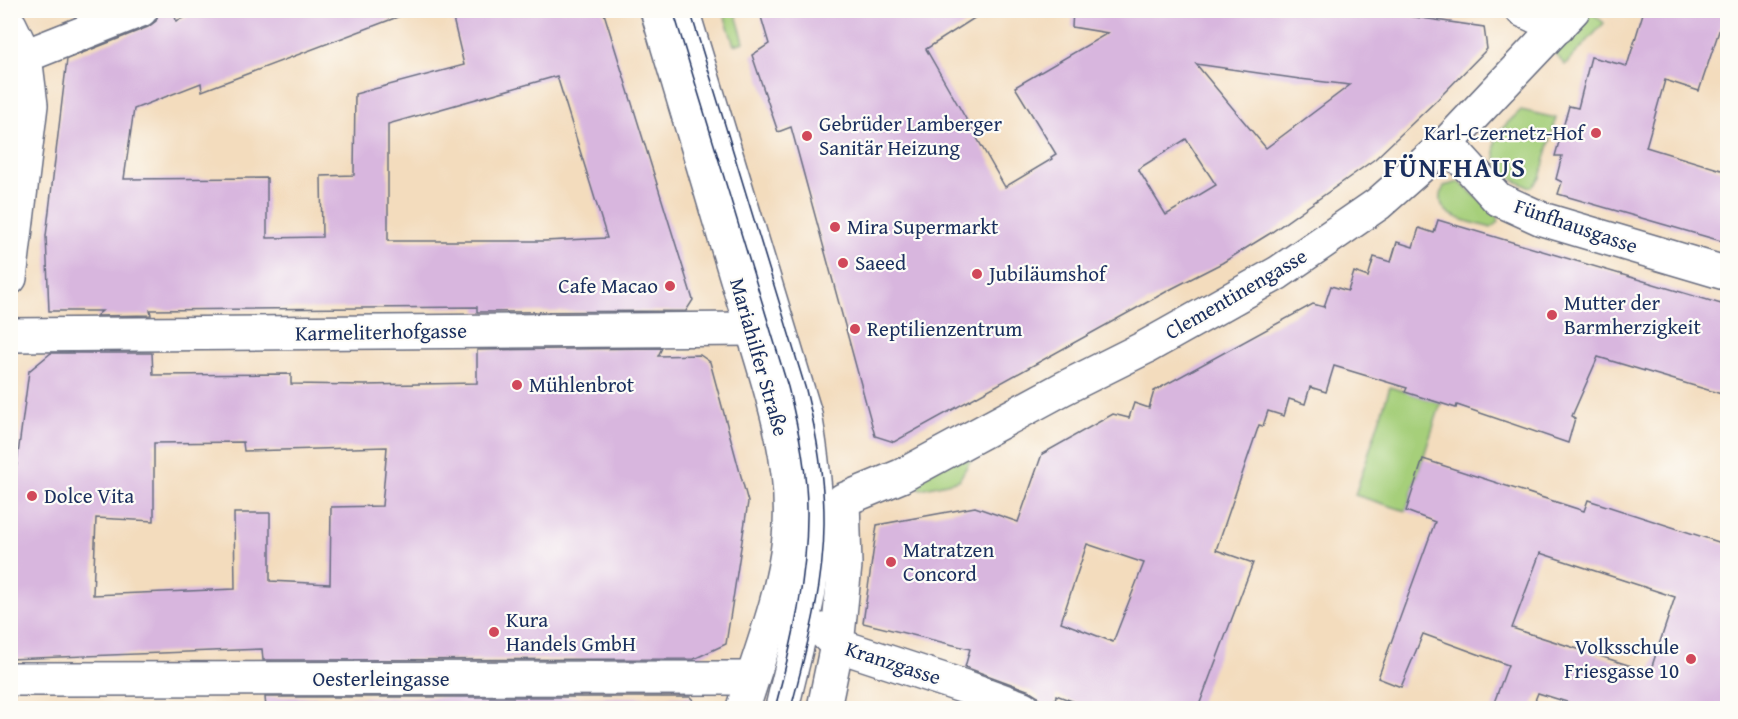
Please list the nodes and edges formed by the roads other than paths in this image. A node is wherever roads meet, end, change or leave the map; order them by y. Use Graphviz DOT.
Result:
graph roads {
  1 [pos="141,10"];
  2 [pos="657,10"];
  3 [pos="682,10"];
  4 [pos="1522,10"];
  5 [pos="1565,19"];
  6 [pos="10,25"];
  7 [pos="18,60"];
  8 [pos="1447,143"];
  9 [pos="1728,274"];
  10 [pos="10,278"];
  11 [pos="752,329"];
  12 [pos="10,336"];
  13 [pos="782,588"];
  14 [pos="804,611"];
  15 [pos="837,645"];
  16 [pos="10,679"];
  17 [pos="748,693"];
  18 [pos="782,708"];
  19 [pos="824,708"];
  20 [pos="1023,708"];
  1 -- 7 [label="street"];
  2 -- 11 [label="street, Mariahilfer Straße"];
  3 -- 14 [label="street"];
  4 -- 5 [label="street"];
  5 -- 8 [label="street, Clementinengasse"];
  6 -- 7 [label="street"];
  7 -- 10 [label="street"];
  8 -- 9 [label="street, Fünfhausgasse"];
  8 -- 15 [label="street, Clementinengasse"];
  11 -- 12 [label="street, Karmeliterhofgasse"];
  11 -- 13 [label="street, Mariahilfer Straße"];
  13 -- 14 [label="street, Kranzgasse"];
  13 -- 17 [label="street, Mariahilfer Straße"];
  14 -- 15 [label="street, Kranzgasse"];
  14 -- 18 [label="street"];
  15 -- 19 [label="street"];
  15 -- 20 [label="street, Kranzgasse"];
  16 -- 17 [label="street, Oesterleingasse"];
}
